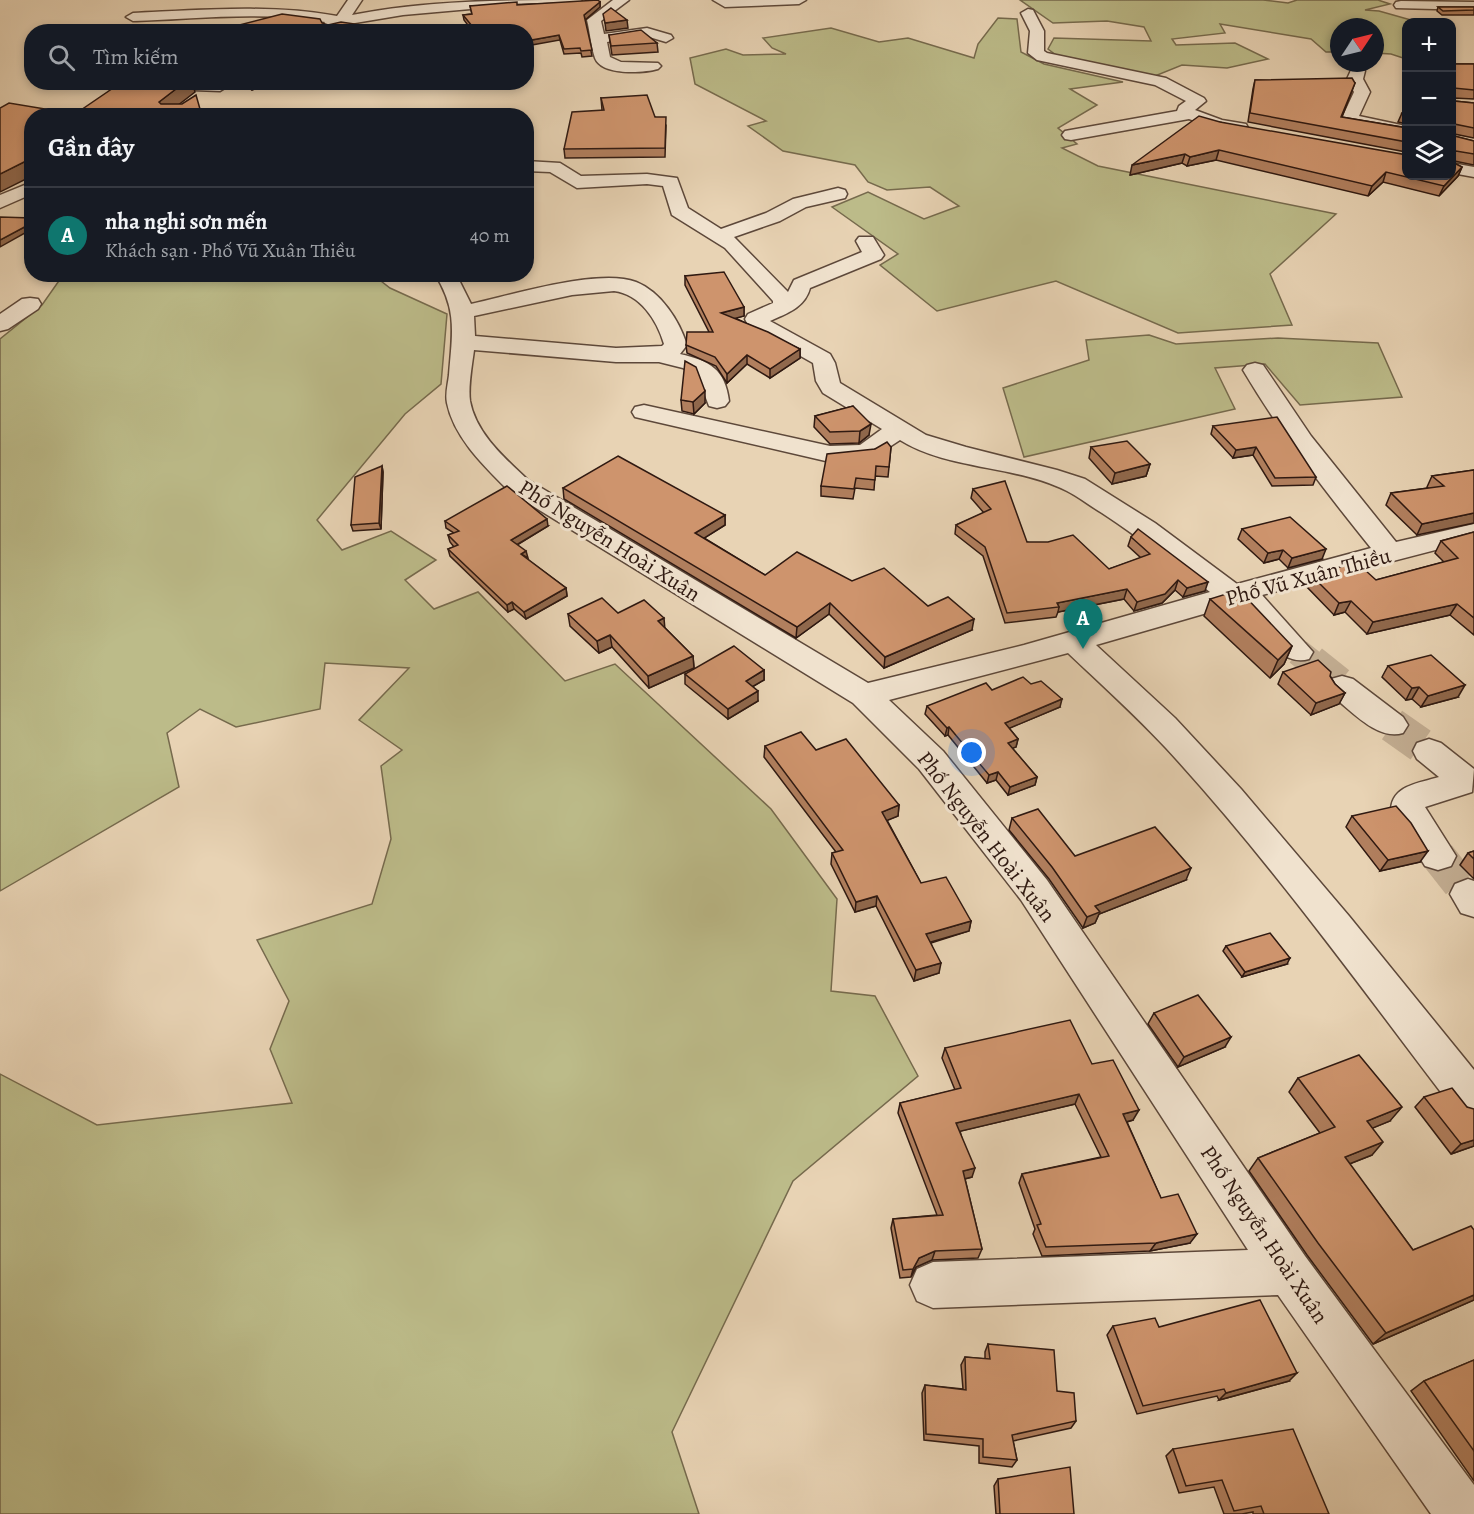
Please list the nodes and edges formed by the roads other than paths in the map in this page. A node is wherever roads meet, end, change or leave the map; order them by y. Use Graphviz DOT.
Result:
graph roads {
  1 [pos="168,0"];
  2 [pos="355,0"];
  3 [pos="527,0"];
  4 [pos="575,0"];
  5 [pos="622,0"];
  6 [pos="720,0"];
  7 [pos="799,0"];
  8 [pos="1401,5"];
  9 [pos="1474,6"];
  10 [pos="443,10"];
  11 [pos="1028,13"];
  12 [pos="171,16"];
  13 [pos="133,17"];
  14 [pos="341,21"];
  15 [pos="333,24"];
  16 [pos="457,24"];
  17 [pos="666,38"];
  18 [pos="598,39"];
  19 [pos="653,66"];
  20 [pos="1360,83"];
  21 [pos="1127,88"];
  22 [pos="213,90"];
  23 [pos="1144,95"];
  24 [pos="1161,102"];
  25 [pos="192,104"];
  26 [pos="1188,109"];
  27 [pos="1259,131"];
  28 [pos="1402,131"];
  29 [pos="1079,134"];
  30 [pos="534,166"];
  31 [pos="1456,169"];
  32 [pos="1474,172"];
  33 [pos="24,191"];
  34 [pos="838,195"];
  35 [pos="0,202"];
  36 [pos="721,235"];
  37 [pos="866,241"];
  38 [pos="451,282"];
  39 [pos="786,303"];
  40 [pos="30,304"];
  41 [pos="0,324"];
  42 [pos="462,327"];
  43 [pos="660,355"];
  44 [pos="1255,370"];
  45 [pos="717,401"];
  46 [pos="644,412"];
  47 [pos="898,429"];
  48 [pos="1474,532"];
  49 [pos="1390,553"];
  50 [pos="1239,594"];
  51 [pos="1074,642"];
  52 [pos="1298,652"];
  53 [pos="1342,687"];
  54 [pos="864,695"];
  55 [pos="1392,725"];
  56 [pos="1429,751"];
  57 [pos="1438,856"];
  58 [pos="1474,1101"];
  59 [pos="1289,1272"];
  60 [pos="933,1285"];
  61 [pos="1464,1514"];
  1 -- 12 [label="street"];
  2 -- 14 [label="street"];
  3 -- 4 [label="street"];
  3 -- 10 [label="street"];
  5 -- 18 [label="street"];
  6 -- 7 [label="street"];
  8 -- 9 [label="street"];
  10 -- 14 [label="street"];
  10 -- 16 [label="street"];
  11 -- 26 [label="street"];
  12 -- 13 [label="street"];
  12 -- 14 [label="street"];
  14 -- 15 [label="street"];
  17 -- 18 [label="street"];
  18 -- 19 [label="street"];
  20 -- 28 [label="street"];
  21 -- 23 [label="street"];
  22 -- 25 [label="street"];
  24 -- 26 [label="street"];
  26 -- 27 [label="street"];
  26 -- 29 [label="street"];
  30 -- 36 [label="street"];
  31 -- 32 [label="street"];
  33 -- 35 [label="street"];
  34 -- 36 [label="street"];
  36 -- 39 [label="street"];
  37 -- 39 [label="street"];
  38 -- 42 [label="street, Phố Nguyễn Hoài Xuân"];
  39 -- 47 [label="street"];
  40 -- 41 [label="street"];
  42 -- 43 [label="street"];
  42 -- 43 [label="street"];
  42 -- 54 [label="street, Phố Nguyễn Hoài Xuân"];
  43 -- 45 [label="street"];
  44 -- 49 [label="street"];
  46 -- 47 [label="street"];
  47 -- 50 [label="street"];
  48 -- 49 [label="street, Phố Vũ Xuân Thiều"];
  49 -- 50 [label="street, Phố Vũ Xuân Thiều"];
  50 -- 51 [label="street, Phố Vũ Xuân Thiều"];
  50 -- 52 [label="street"];
  51 -- 54 [label="street, Phố Vũ Xuân Thiều"];
  51 -- 58 [label="street"];
  53 -- 55 [label="street"];
  54 -- 59 [label="street, Phố Nguyễn Hoài Xuân"];
  56 -- 57 [label="street"];
  59 -- 60 [label="street"];
  59 -- 61 [label="street, Phố Nguyễn Hoài Xuân"];
}
